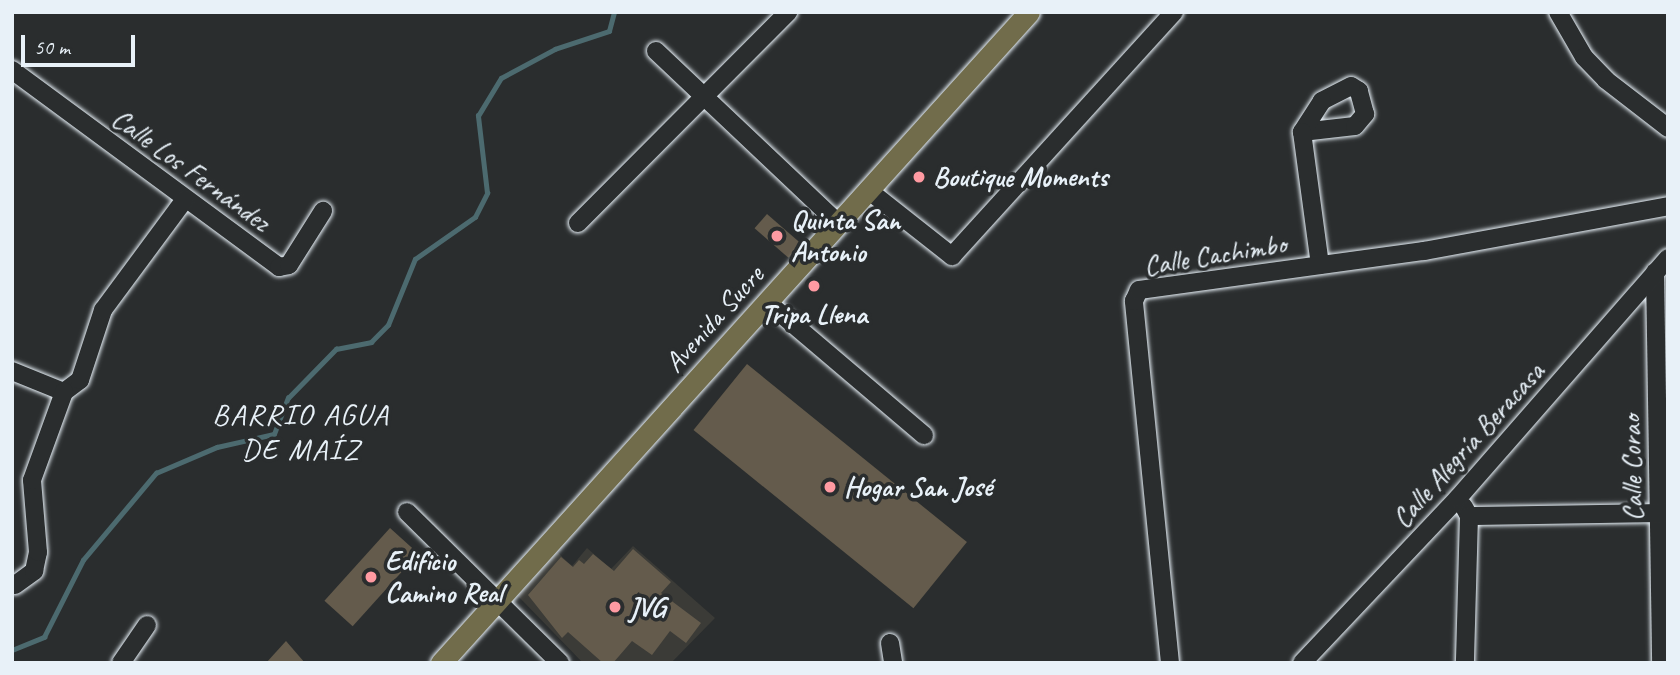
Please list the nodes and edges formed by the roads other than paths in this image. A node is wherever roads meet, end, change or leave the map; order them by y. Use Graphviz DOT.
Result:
graph roads {
  1 [pos="788,12"];
  2 [pos="1029,12"];
  3 [pos="1174,12"];
  4 [pos="1558,12"];
  5 [pos="656,51"];
  6 [pos="12,70"];
  7 [pos="703,95"];
  8 [pos="1668,128"];
  9 [pos="1302,132"];
  10 [pos="868,190"];
  11 [pos="185,199"];
  12 [pos="1668,206"];
  13 [pos="323,211"];
  14 [pos="578,223"];
  15 [pos="838,223"];
  16 [pos="1668,258"];
  17 [pos="1320,265"];
  18 [pos="1655,272"];
  19 [pos="767,302"];
  20 [pos="12,371"];
  21 [pos="64,391"];
  22 [pos="924,435"];
  23 [pos="1458,498"];
  24 [pos="407,512"];
  25 [pos="1664,513"];
  26 [pos="1469,516"];
  27 [pos="15,585"];
  28 [pos="496,598"];
  29 [pos="147,625"];
  30 [pos="890,643"];
  31 [pos="121,663"];
  32 [pos="441,663"];
  33 [pos="560,663"];
  34 [pos="893,663"];
  35 [pos="1170,663"];
  36 [pos="1302,663"];
  37 [pos="1465,663"];
  38 [pos="1661,663"];
  1 -- 7 [label="street"];
  2 -- 10 [label="main road, Avenida Sucre"];
  3 -- 10 [label="street"];
  4 -- 8 [label="street"];
  5 -- 7 [label="street"];
  6 -- 11 [label="street, Calle Los Fernández"];
  7 -- 14 [label="street"];
  7 -- 15 [label="street"];
  9 -- 17 [label="street"];
  10 -- 15 [label="main road, Avenida Sucre"];
  11 -- 13 [label="street, Calle Los Fernández"];
  11 -- 21 [label="street"];
  12 -- 17 [label="street, Calle Cachimbo"];
  15 -- 19 [label="main road, Avenida Sucre"];
  16 -- 18 [label="street, Calle Alegría Beracasa"];
  17 -- 35 [label="street, Calle Cachimbo"];
  18 -- 23 [label="street, Calle Alegría Beracasa"];
  18 -- 25 [label="street, Calle Corao"];
  19 -- 22 [label="street"];
  19 -- 28 [label="main road, Avenida Sucre"];
  20 -- 21 [label="street"];
  21 -- 27 [label="street"];
  23 -- 26 [label="street"];
  23 -- 36 [label="street, Calle Alegría Beracasa"];
  24 -- 28 [label="street"];
  25 -- 26 [label="street"];
  25 -- 38 [label="street, Calle Corao"];
  26 -- 37 [label="street"];
  28 -- 32 [label="main road, Avenida Sucre"];
  28 -- 33 [label="street"];
  29 -- 31 [label="street"];
  30 -- 34 [label="street"];
}
